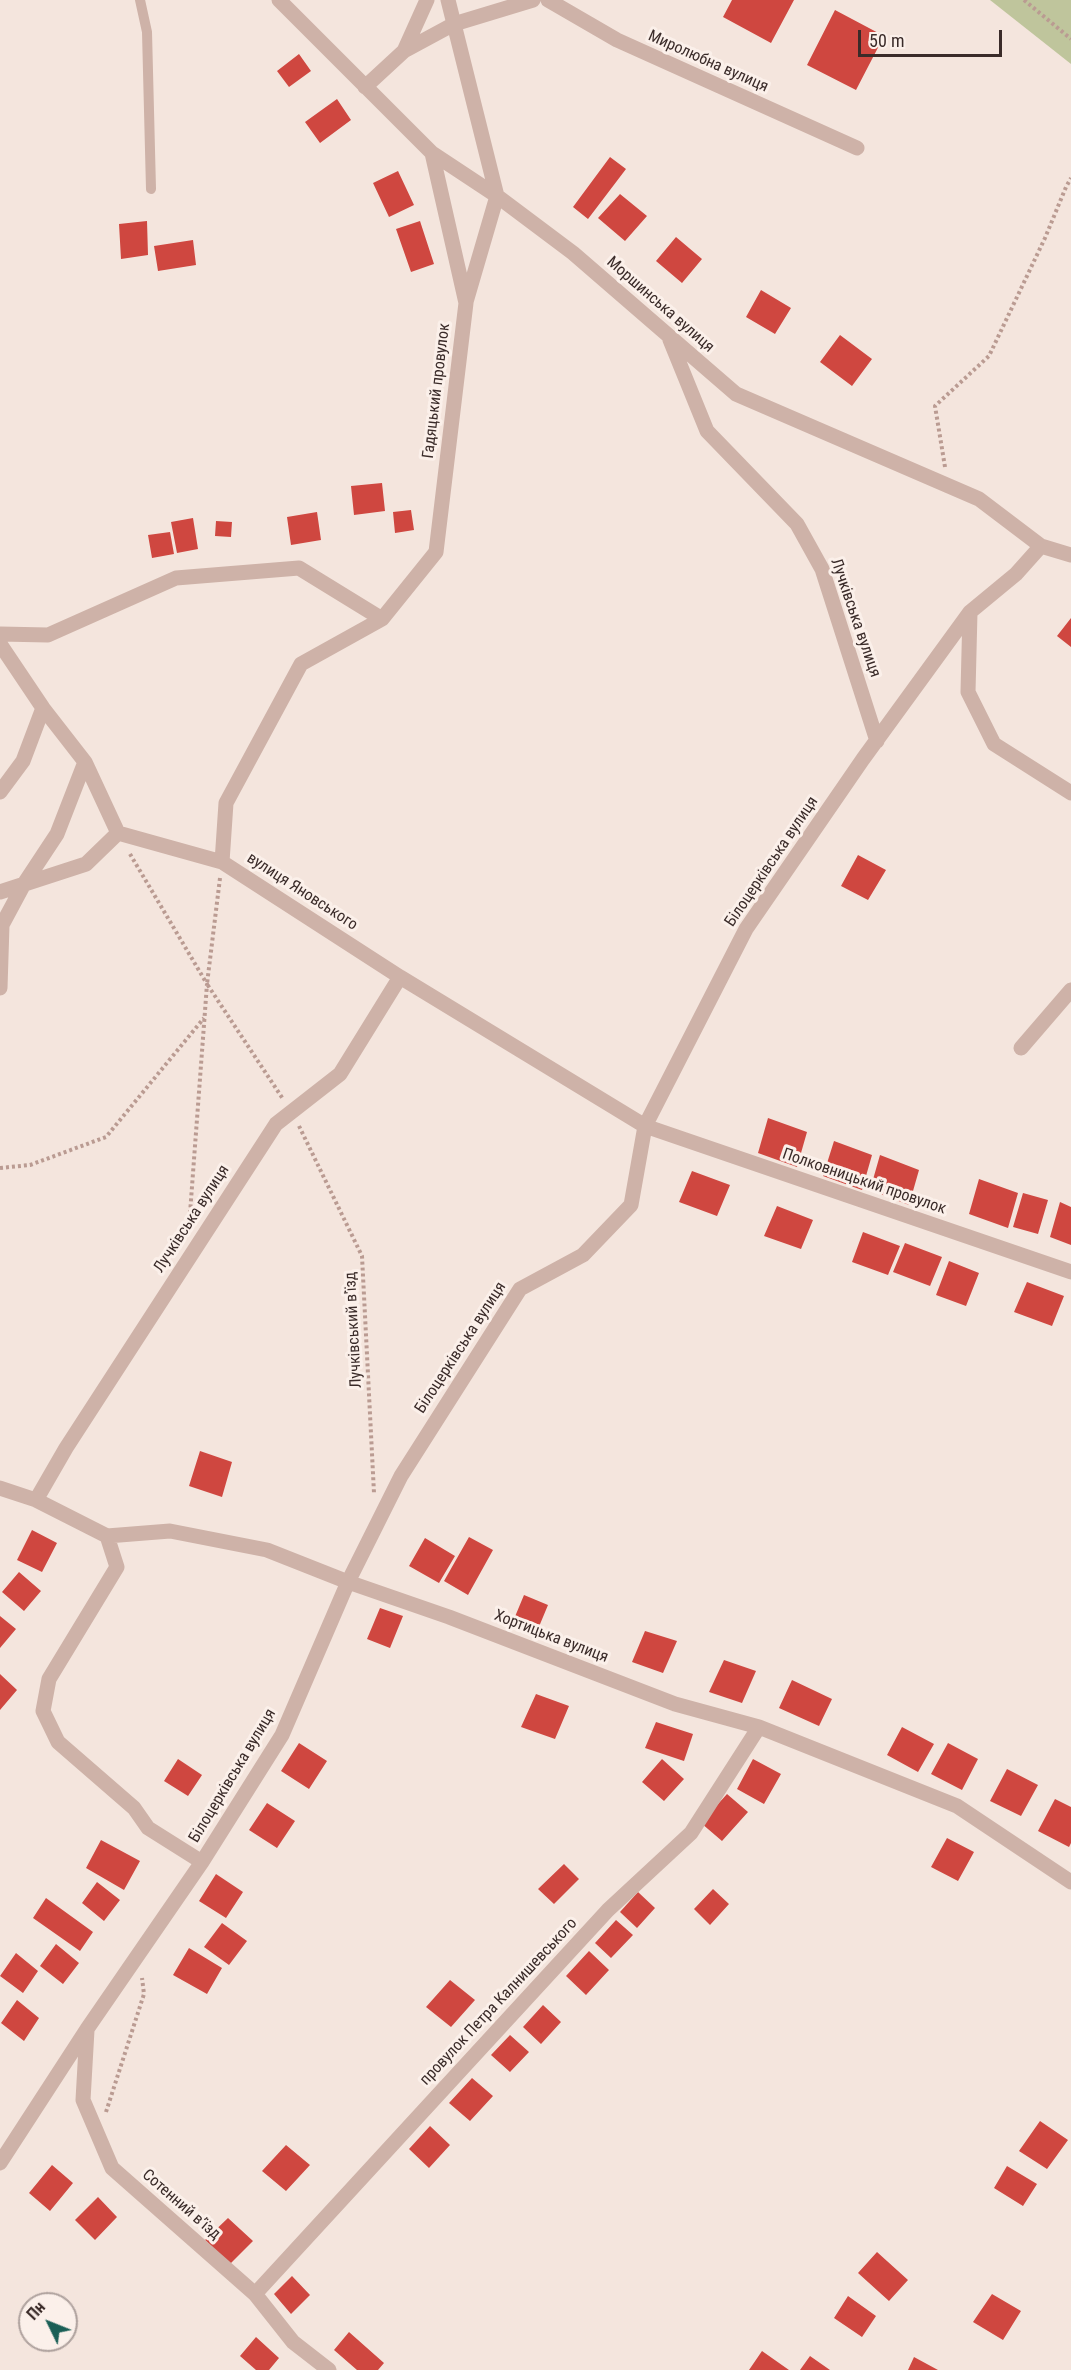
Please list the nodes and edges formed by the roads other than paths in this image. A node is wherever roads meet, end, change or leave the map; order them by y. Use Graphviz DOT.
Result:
graph roads {
  1 [pos="140,0"];
  2 [pos="279,0"];
  3 [pos="427,0"];
  4 [pos="448,0"];
  5 [pos="533,0"];
  6 [pos="548,0"];
  7 [pos="454,24"];
  8 [pos="404,51"];
  9 [pos="365,87"];
  10 [pos="857,148"];
  11 [pos="432,153"];
  12 [pos="151,189"];
  13 [pos="497,196"];
  14 [pos="466,303"];
  15 [pos="669,337"];
  16 [pos="1041,546"];
  17 [pos="1071,555"];
  18 [pos="970,612"];
  19 [pos="382,619"];
  20 [pos="0,634"];
  21 [pos="0,644"];
  22 [pos="43,708"];
  23 [pos="877,741"];
  24 [pos="85,762"];
  25 [pos="0,792"];
  26 [pos="1071,793"];
  27 [pos="118,833"];
  28 [pos="222,862"];
  29 [pos="24,884"];
  30 [pos="0,892"];
  31 [pos="400,976"];
  32 [pos="0,988"];
  33 [pos="1071,990"];
  34 [pos="1021,1047"];
  35 [pos="645,1126"];
  36 [pos="1071,1272"];
  37 [pos="0,1488"];
  38 [pos="36,1500"];
  39 [pos="107,1536"];
  40 [pos="348,1582"];
  41 [pos="759,1727"];
  42 [pos="202,1862"];
  43 [pos="1071,1882"];
  44 [pos="87,2029"];
  45 [pos="0,2163"];
  46 [pos="255,2294"];
  47 [pos="329,2370"];
  1 -- 12 [label="lane"];
  2 -- 9 [label="street, Моршинська вулиця"];
  3 -- 8 [label="street"];
  4 -- 7 [label="street"];
  5 -- 7 [label="street"];
  6 -- 10 [label="street, Миролюбна вулиця"];
  7 -- 8 [label="street"];
  7 -- 13 [label="street"];
  8 -- 9 [label="street"];
  9 -- 11 [label="street, Моршинська вулиця"];
  11 -- 13 [label="street, Моршинська вулиця"];
  11 -- 14 [label="street, Гадяцький провулок"];
  13 -- 14 [label="street"];
  13 -- 15 [label="street, Моршинська вулиця"];
  14 -- 19 [label="street, Гадяцький провулок"];
  15 -- 16 [label="street, Моршинська вулиця"];
  15 -- 23 [label="street, Лучківська вулиця"];
  16 -- 17 [label="street, Моршинська вулиця"];
  16 -- 18 [label="street, Білоцерківська вулиця"];
  18 -- 23 [label="street, Білоцерківська вулиця"];
  18 -- 26 [label="street"];
  19 -- 20 [label="street"];
  19 -- 28 [label="street, Гадяцький провулок"];
  21 -- 22 [label="street"];
  22 -- 24 [label="street"];
  22 -- 25 [label="street"];
  23 -- 35 [label="street, Білоцерківська вулиця"];
  24 -- 27 [label="street"];
  24 -- 29 [label="street"];
  27 -- 28 [label="street, вулиця Яновського"];
  27 -- 29 [label="street"];
  28 -- 31 [label="street, вулиця Яновського"];
  29 -- 30 [label="street"];
  29 -- 32 [label="street"];
  31 -- 35 [label="street, вулиця Яновського"];
  31 -- 38 [label="street, Лучківська вулиця"];
  33 -- 34 [label="street"];
  35 -- 36 [label="street, Полковницький провулок"];
  35 -- 40 [label="street, Білоцерківська вулиця"];
  37 -- 38 [label="street"];
  38 -- 39 [label="street"];
  39 -- 40 [label="street, Хортицька вулиця"];
  39 -- 42 [label="street"];
  40 -- 41 [label="street, Хортицька вулиця"];
  40 -- 42 [label="street, Білоцерківська вулиця"];
  41 -- 43 [label="street, Хортицька вулиця"];
  41 -- 46 [label="street, провулок Петра Калнишевського"];
  42 -- 44 [label="street, Білоцерківська вулиця"];
  44 -- 45 [label="street, Білоцерківська вулиця"];
  44 -- 46 [label="street, Сотенний в’їзд"];
  46 -- 47 [label="street, Сотенний в’їзд"];
}
